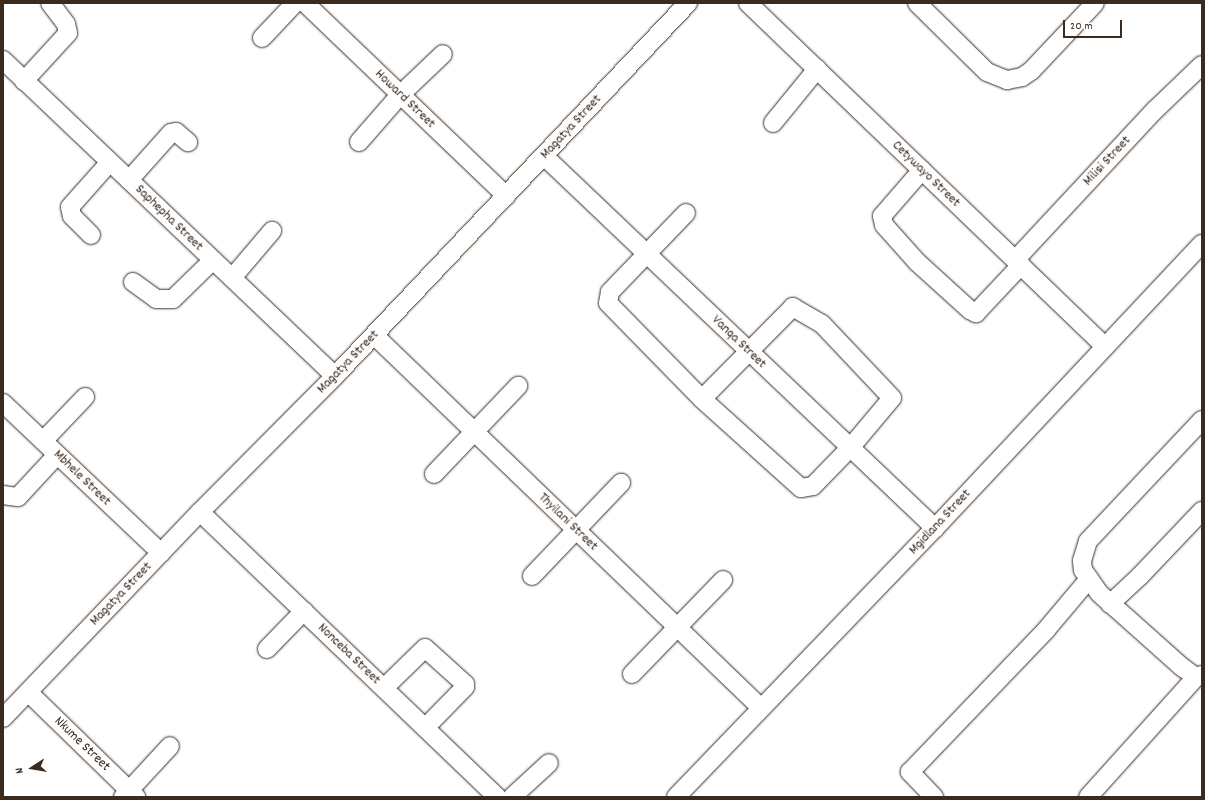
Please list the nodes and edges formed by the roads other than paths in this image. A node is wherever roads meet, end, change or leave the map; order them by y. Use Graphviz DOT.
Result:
graph roads {
  1 [pos="50,3"];
  2 [pos="295,3"];
  3 [pos="305,3"];
  4 [pos="748,3"];
  5 [pos="917,3"];
  6 [pos="1095,3"];
  7 [pos="679,6"];
  8 [pos="262,38"];
  9 [pos="443,54"];
  10 [pos="5,65"];
  11 [pos="1202,65"];
  12 [pos="817,69"];
  13 [pos="24,81"];
  14 [pos="400,95"];
  15 [pos="773,123"];
  16 [pos="188,142"];
  17 [pos="359,142"];
  18 [pos="544,156"];
  19 [pos="110,162"];
  20 [pos="922,170"];
  21 [pos="129,180"];
  22 [pos="506,196"];
  23 [pos="686,213"];
  24 [pos="272,231"];
  25 [pos="91,235"];
  26 [pos="1202,244"];
  27 [pos="648,254"];
  28 [pos="213,260"];
  29 [pos="1019,262"];
  30 [pos="232,278"];
  31 [pos="133,282"];
  32 [pos="374,335"];
  33 [pos="1104,345"];
  34 [pos="750,352"];
  35 [pos="335,376"];
  36 [pos="518,386"];
  37 [pos="84,397"];
  38 [pos="702,399"];
  39 [pos="3,403"];
  40 [pos="1202,420"];
  41 [pos="474,432"];
  42 [pos="42,441"];
  43 [pos="850,448"];
  44 [pos="57,455"];
  45 [pos="434,474"];
  46 [pos="621,483"];
  47 [pos="3,496"];
  48 [pos="1202,511"];
  49 [pos="200,512"];
  50 [pos="935,528"];
  51 [pos="576,530"];
  52 [pos="161,553"];
  53 [pos="532,576"];
  54 [pos="1089,579"];
  55 [pos="723,580"];
  56 [pos="1110,604"];
  57 [pos="304,612"];
  58 [pos="676,626"];
  59 [pos="267,649"];
  60 [pos="632,674"];
  61 [pos="1199,676"];
  62 [pos="384,688"];
  63 [pos="28,692"];
  64 [pos="761,708"];
  65 [pos="3,718"];
  66 [pos="425,728"];
  67 [pos="170,746"];
  68 [pos="549,763"];
  69 [pos="129,795"];
  70 [pos="497,797"];
  71 [pos="512,797"];
  72 [pos="676,797"];
  73 [pos="934,797"];
  74 [pos="1088,797"];
  1 -- 13 [label="street"];
  2 -- 8 [label="street"];
  3 -- 14 [label="street, Howard Street"];
  4 -- 12 [label="street, Cetywayo Street"];
  5 -- 6 [label="street"];
  7 -- 18 [label="street, Magatya Street"];
  9 -- 14 [label="street"];
  10 -- 13 [label="street, Saphepha Street"];
  11 -- 29 [label="street, Milisi Street"];
  12 -- 15 [label="street"];
  12 -- 20 [label="street, Cetywayo Street"];
  13 -- 19 [label="street, Saphepha Street"];
  14 -- 17 [label="street"];
  14 -- 22 [label="street, Howard Street"];
  16 -- 21 [label="street"];
  18 -- 22 [label="street, Magatya Street"];
  18 -- 27 [label="street, Vanqa Street"];
  19 -- 21 [label="street, Saphepha Street"];
  19 -- 25 [label="street"];
  20 -- 29 [label="street, Cetywayo Street"];
  20 -- 29 [label="street, Milisi Street"];
  21 -- 28 [label="street, Saphepha Street"];
  22 -- 32 [label="street, Magatya Street"];
  23 -- 27 [label="street"];
  24 -- 30 [label="street"];
  26 -- 33 [label="street, Mgidlana Street"];
  27 -- 34 [label="street, Vanqa Street"];
  27 -- 38 [label="street"];
  28 -- 30 [label="street, Saphepha Street"];
  28 -- 31 [label="street"];
  29 -- 33 [label="street, Cetywayo Street"];
  30 -- 35 [label="street, Saphepha Street"];
  32 -- 35 [label="street, Magatya Street"];
  32 -- 41 [label="street, Thyilani Street"];
  33 -- 50 [label="street, Mgidlana Street"];
  34 -- 38 [label="street"];
  34 -- 43 [label="street, Vanqa Street"];
  34 -- 43 [label="street"];
  35 -- 49 [label="street, Magatya Street"];
  36 -- 41 [label="street"];
  37 -- 42 [label="street"];
  38 -- 43 [label="street"];
  39 -- 42 [label="street, Mbhele Street"];
  40 -- 54 [label="street"];
  41 -- 45 [label="street"];
  41 -- 51 [label="street, Thyilani Street"];
  42 -- 44 [label="street, Mbhele Street"];
  43 -- 50 [label="street, Vanqa Street"];
  44 -- 47 [label="street"];
  44 -- 52 [label="street, Mbhele Street"];
  46 -- 51 [label="street"];
  48 -- 56 [label="street"];
  49 -- 52 [label="street, Magatya Street"];
  49 -- 57 [label="street, Nonceba Street"];
  50 -- 64 [label="street, Mgidlana Street"];
  51 -- 53 [label="street"];
  51 -- 58 [label="street, Thyilani Street"];
  52 -- 63 [label="street, Magatya Street"];
  54 -- 56 [label="street"];
  54 -- 73 [label="street"];
  55 -- 58 [label="street"];
  56 -- 61 [label="street"];
  57 -- 59 [label="street"];
  57 -- 62 [label="street, Nonceba Street"];
  58 -- 60 [label="street"];
  58 -- 64 [label="street, Thyilani Street"];
  61 -- 74 [label="street"];
  62 -- 66 [label="street, Nonceba Street"];
  62 -- 66 [label="street"];
  63 -- 65 [label="street, Magatya Street"];
  63 -- 69 [label="street, Nkume Street"];
  64 -- 72 [label="street, Mgidlana Street"];
  66 -- 70 [label="street, Nonceba Street"];
  67 -- 69 [label="street"];
  68 -- 71 [label="street"];
}
